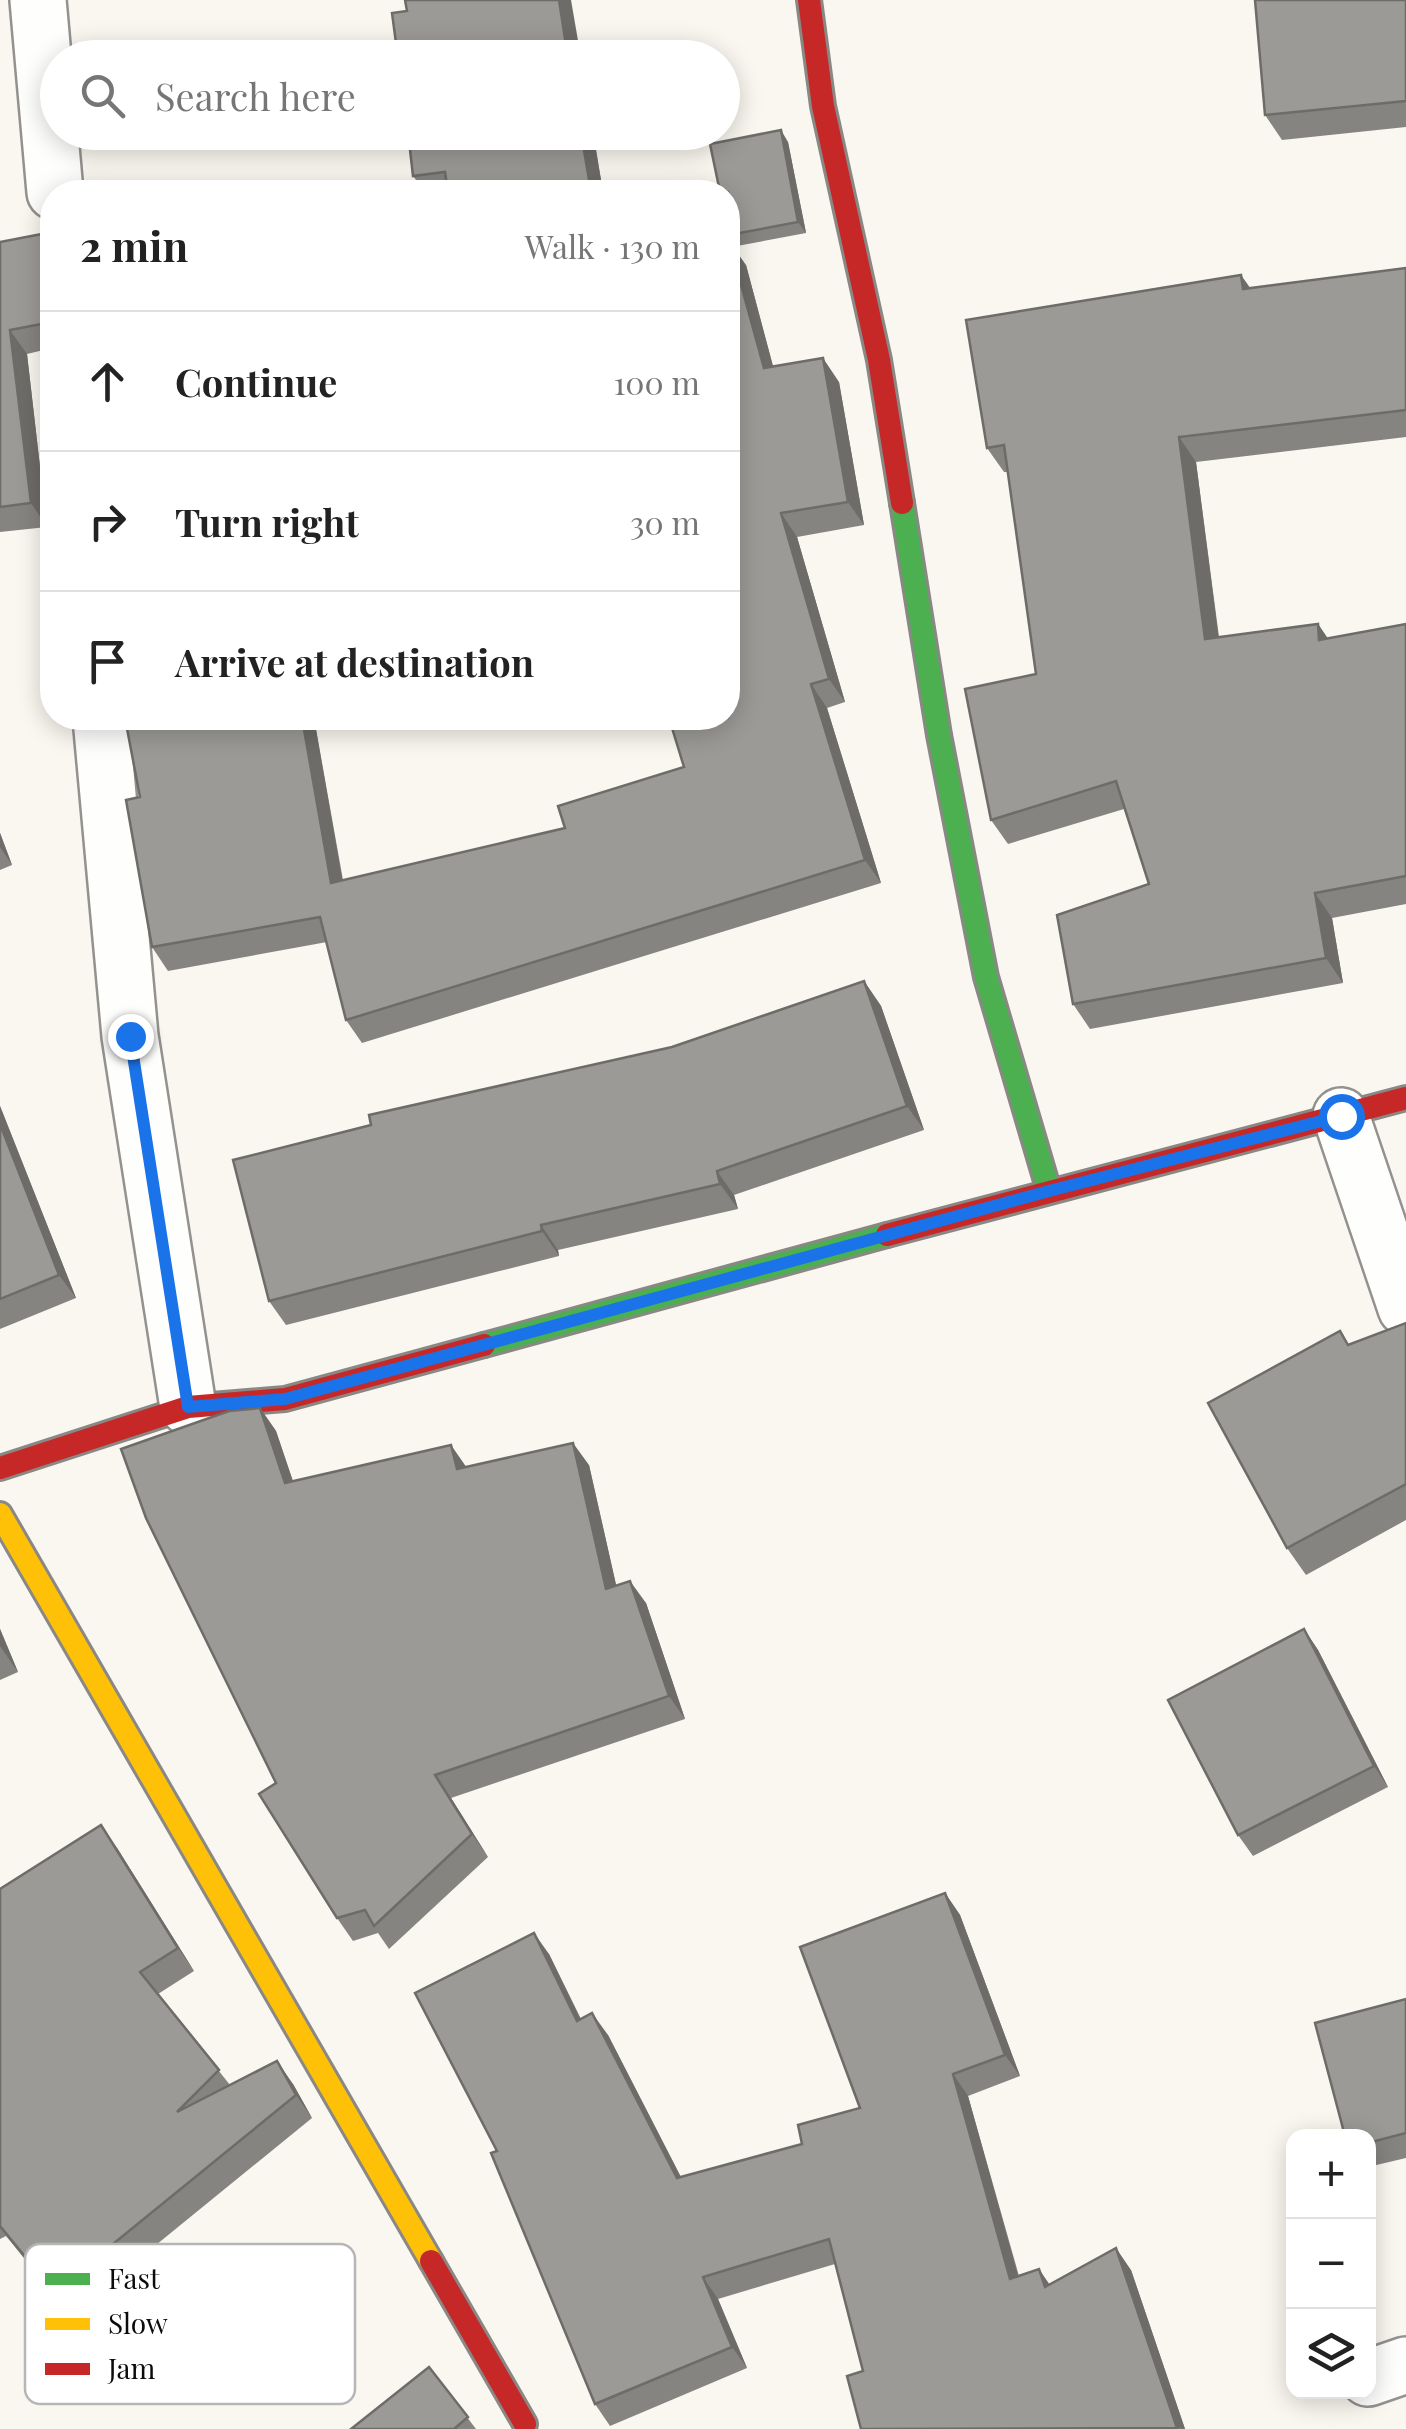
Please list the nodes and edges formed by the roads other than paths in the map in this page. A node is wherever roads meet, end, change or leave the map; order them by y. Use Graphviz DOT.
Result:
graph roads {
  1 [pos="38,0"];
  2 [pos="809,0"];
  3 [pos="41,40"];
  4 [pos="50,150"];
  5 [pos="53,180"];
  6 [pos="102,730"];
  7 [pos="1406,1098"];
  8 [pos="1341,1116"];
  9 [pos="1049,1191"];
  10 [pos="1406,1308"];
  11 [pos="188,1407"];
  12 [pos="0,1468"];
  13 [pos="0,1514"];
  14 [pos="1406,2365"];
  15 [pos="1376,2375"];
  16 [pos="525,2424"];
  1 -- 3 [label="street"];
  2 -- 9 [label="street"];
  4 -- 5 [label="street"];
  6 -- 11 [label="street"];
  7 -- 8 [label="street"];
  8 -- 9 [label="street"];
  8 -- 10 [label="street"];
  9 -- 11 [label="street"];
  11 -- 12 [label="street"];
  13 -- 16 [label="street"];
  14 -- 15 [label="street"];
}
